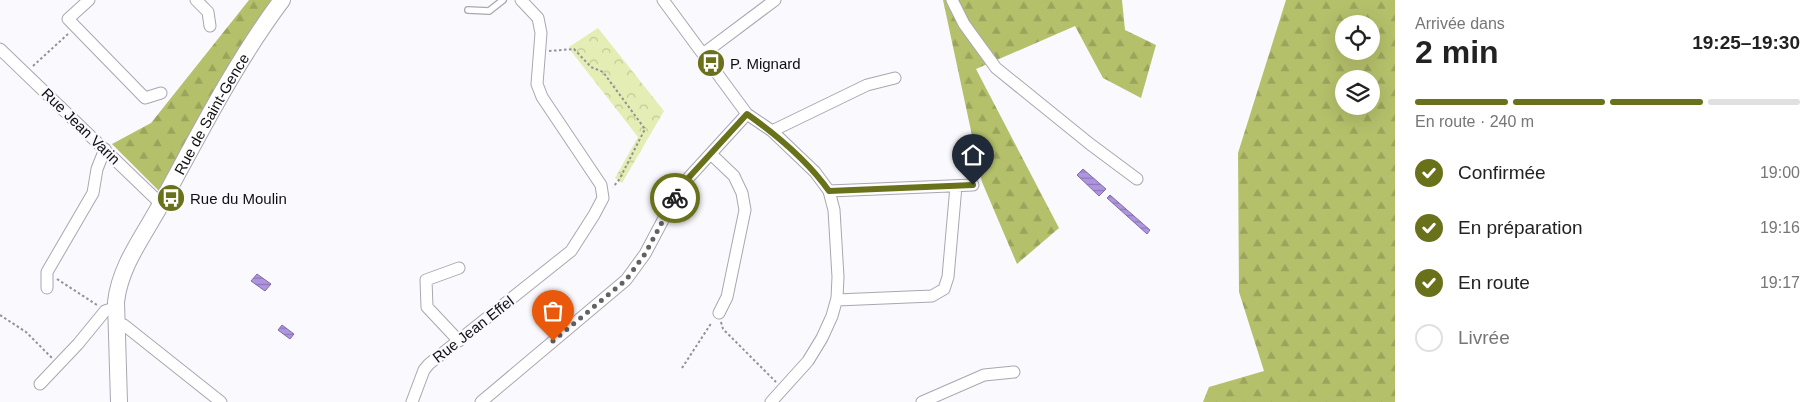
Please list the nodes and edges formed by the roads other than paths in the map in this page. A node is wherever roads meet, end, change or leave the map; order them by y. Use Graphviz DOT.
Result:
graph roads {
  1 [pos="89,0"];
  2 [pos="196,0"];
  3 [pos="282,0"];
  4 [pos="503,0"];
  5 [pos="522,0"];
  6 [pos="663,0"];
  7 [pos="775,0"];
  8 [pos="952,0"];
  9 [pos="468,10"];
  10 [pos="210,26"];
  11 [pos="0,49"];
  12 [pos="703,54"];
  13 [pos="895,78"];
  14 [pos="161,93"];
  15 [pos="747,114"];
  16 [pos="772,131"];
  17 [pos="105,149"];
  18 [pos="711,154"];
  19 [pos="1137,179"];
  20 [pos="973,185"];
  21 [pos="956,186"];
  22 [pos="829,191"];
  23 [pos="161,204"];
  24 [pos="459,268"];
  25 [pos="47,288"];
  26 [pos="837,300"];
  27 [pos="111,309"];
  28 [pos="718,313"];
  29 [pos="117,324"];
  30 [pos="459,341"];
  31 [pos="1014,372"];
  32 [pos="40,384"];
  33 [pos="119,402"];
  34 [pos="222,402"];
  35 [pos="412,402"];
  36 [pos="481,402"];
  37 [pos="771,402"];
  38 [pos="922,402"];
  1 -- 14 [label="street"];
  2 -- 10 [label="street"];
  3 -- 23 [label="street, Rue de Saint-Gence"];
  4 -- 9 [label="lane"];
  5 -- 30 [label="street, Rue Jean Effel"];
  6 -- 12 [label="street"];
  7 -- 12 [label="street"];
  8 -- 19 [label="street"];
  11 -- 17 [label="street, Rue Jean Varin"];
  12 -- 15 [label="street"];
  13 -- 16 [label="street"];
  15 -- 16 [label="street"];
  15 -- 18 [label="street"];
  16 -- 22 [label="street"];
  17 -- 23 [label="street, Rue Jean Varin"];
  17 -- 25 [label="street"];
  18 -- 28 [label="street"];
  18 -- 36 [label="street"];
  20 -- 21 [label="street"];
  21 -- 22 [label="street"];
  21 -- 26 [label="street"];
  22 -- 26 [label="street"];
  23 -- 27 [label="street, Rue de Saint-Gence"];
  24 -- 30 [label="street"];
  26 -- 37 [label="street"];
  27 -- 29 [label="street, Rue de Saint-Gence"];
  27 -- 32 [label="street"];
  29 -- 33 [label="street, Rue de Saint-Gence"];
  29 -- 34 [label="street"];
  30 -- 35 [label="street, Rue Jean Effel"];
  31 -- 38 [label="street"];
}
